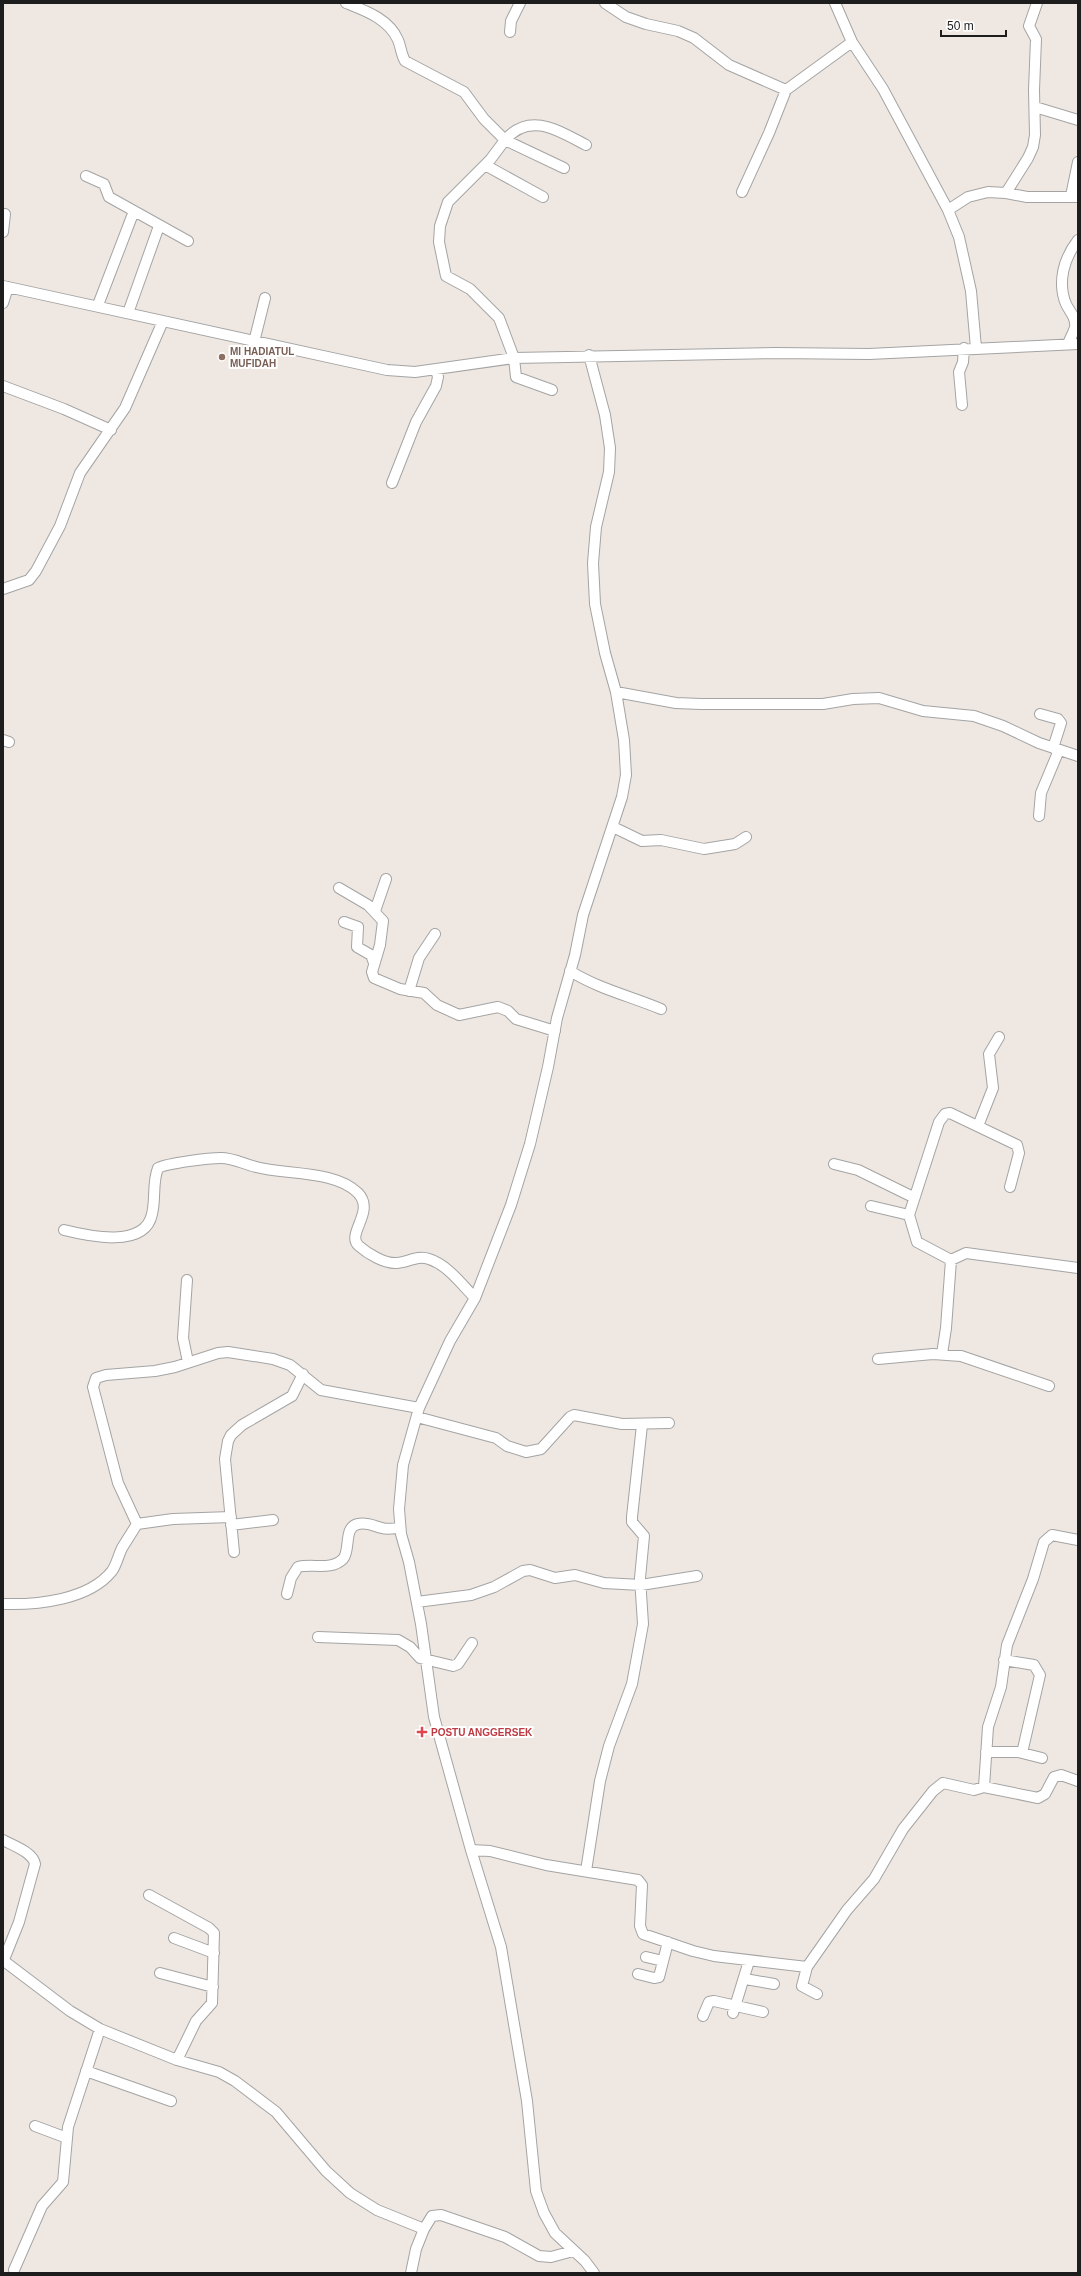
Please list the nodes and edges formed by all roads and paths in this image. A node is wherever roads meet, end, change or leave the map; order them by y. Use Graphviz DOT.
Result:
graph roads {
  1 [pos="346,3"];
  2 [pos="520,3"];
  3 [pos="605,3"];
  4 [pos="835,3"];
  5 [pos="1037,3"];
  6 [pos="510,32"];
  7 [pos="852,42"];
  8 [pos="786,90"];
  9 [pos="1035,107"];
  10 [pos="1078,120"];
  11 [pos="505,140"];
  12 [pos="586,145"];
  13 [pos="1078,162"];
  14 [pos="485,165"];
  15 [pos="564,168"];
  16 [pos="86,176"];
  17 [pos="742,192"];
  18 [pos="1006,193"];
  19 [pos="543,197"];
  20 [pos="1075,197"];
  21 [pos="948,210"];
  22 [pos="134,211"];
  23 [pos="5,214"];
  24 [pos="159,226"];
  25 [pos="3,232"];
  26 [pos="1078,240"];
  27 [pos="188,241"];
  28 [pos="6,286"];
  29 [pos="265,298"];
  30 [pos="3,303"];
  31 [pos="98,305"];
  32 [pos="128,313"];
  33 [pos="163,321"];
  34 [pos="254,342"];
  35 [pos="1073,344"];
  36 [pos="964,348"];
  37 [pos="976,348"];
  38 [pos="589,355"];
  39 [pos="514,358"];
  40 [pos="436,370"];
  41 [pos="3,386"];
  42 [pos="552,390"];
  43 [pos="962,405"];
  44 [pos="111,430"];
  45 [pos="392,483"];
  46 [pos="3,589"];
  47 [pos="616,692"];
  48 [pos="1040,714"];
  49 [pos="1056,749"];
  50 [pos="1078,756"];
  51 [pos="1039,816"];
  52 [pos="613,826"];
  53 [pos="746,837"];
  54 [pos="386,879"];
  55 [pos="339,888"];
  56 [pos="374,911"];
  57 [pos="344,922"];
  58 [pos="435,934"];
  59 [pos="374,963"];
  60 [pos="570,971"];
  61 [pos="409,991"];
  62 [pos="661,1010"];
  63 [pos="555,1031"];
  64 [pos="998,1036"];
  65 [pos="978,1126"];
  66 [pos="834,1164"];
  67 [pos="1010,1188"];
  68 [pos="913,1197"];
  69 [pos="871,1206"];
  70 [pos="909,1215"];
  71 [pos="64,1230"];
  72 [pos="951,1260"];
  73 [pos="1078,1268"];
  74 [pos="187,1280"];
  75 [pos="475,1298"];
  76 [pos="942,1354"];
  77 [pos="878,1359"];
  78 [pos="188,1362"];
  79 [pos="303,1374"];
  80 [pos="1049,1386"];
  81 [pos="418,1412"];
  82 [pos="669,1423"];
  83 [pos="642,1425"];
  84 [pos="273,1520"];
  85 [pos="231,1521"];
  86 [pos="137,1524"];
  87 [pos="400,1528"];
  88 [pos="1078,1540"];
  89 [pos="234,1552"];
  90 [pos="697,1576"];
  91 [pos="641,1585"];
  92 [pos="287,1594"];
  93 [pos="417,1602"];
  94 [pos="3,1604"];
  95 [pos="318,1637"];
  96 [pos="472,1643"];
  97 [pos="427,1660"];
  98 [pos="1004,1660"];
  99 [pos="986,1752"];
  100 [pos="1022,1753"];
  101 [pos="1042,1758"];
  102 [pos="1078,1781"];
  103 [pos="984,1787"];
  104 [pos="3,1840"];
  105 [pos="471,1850"];
  106 [pos="586,1871"];
  107 [pos="149,1895"];
  108 [pos="174,1938"];
  109 [pos="668,1942"];
  110 [pos="214,1953"];
  111 [pos="646,1957"];
  112 [pos="664,1961"];
  113 [pos="749,1961"];
  114 [pos="4,1962"];
  115 [pos="807,1966"];
  116 [pos="160,1973"];
  117 [pos="638,1974"];
  118 [pos="745,1979"];
  119 [pos="774,1984"];
  120 [pos="213,1987"];
  121 [pos="817,1994"];
  122 [pos="735,2009"];
  123 [pos="763,2012"];
  124 [pos="703,2016"];
  125 [pos="100,2029"];
  126 [pos="177,2060"];
  127 [pos="86,2071"];
  128 [pos="171,2101"];
  129 [pos="35,2126"];
  130 [pos="67,2138"];
  131 [pos="424,2229"];
  132 [pos="573,2251"];
  133 [pos="14,2270"];
  134 [pos="411,2273"];
  135 [pos="594,2273"];
  1 -- 11 [label="street"];
  2 -- 6 [label="street"];
  3 -- 8 [label="street"];
  4 -- 7 [label="street"];
  5 -- 9 [label="street"];
  7 -- 8 [label="street"];
  7 -- 21 [label="street"];
  8 -- 17 [label="street"];
  9 -- 10 [label="street"];
  9 -- 18 [label="street"];
  11 -- 12 [label="street"];
  11 -- 14 [label="street"];
  11 -- 15 [label="street"];
  13 -- 20 [label="street"];
  14 -- 19 [label="street"];
  14 -- 39 [label="street"];
  16 -- 22 [label="street"];
  18 -- 20 [label="street"];
  18 -- 21 [label="street"];
  21 -- 37 [label="street"];
  22 -- 24 [label="street"];
  22 -- 31 [label="street"];
  23 -- 25 [label="street"];
  24 -- 27 [label="street"];
  24 -- 32 [label="street"];
  26 -- 35 [label="street"];
  28 -- 30 [label="street"];
  28 -- 31 [label="street"];
  29 -- 34 [label="street"];
  31 -- 32 [label="street"];
  32 -- 33 [label="street"];
  33 -- 34 [label="street"];
  33 -- 44 [label="street"];
  34 -- 40 [label="street"];
  35 -- 37 [label="street"];
  36 -- 37 [label="street"];
  36 -- 38 [label="street"];
  36 -- 43 [label="street"];
  38 -- 39 [label="street"];
  38 -- 47 [label="street"];
  39 -- 40 [label="street"];
  39 -- 42 [label="street"];
  40 -- 45 [label="street"];
  41 -- 44 [label="street"];
  44 -- 46 [label="street"];
  47 -- 49 [label="street"];
  47 -- 52 [label="street"];
  48 -- 49 [label="street"];
  49 -- 50 [label="street"];
  49 -- 51 [label="street"];
  52 -- 53 [label="street"];
  52 -- 60 [label="street"];
  54 -- 56 [label="street"];
  55 -- 56 [label="street"];
  56 -- 59 [label="street"];
  57 -- 59 [label="street"];
  58 -- 61 [label="street"];
  59 -- 61 [label="street"];
  60 -- 62 [label="street"];
  60 -- 63 [label="street"];
  61 -- 63 [label="street"];
  63 -- 75 [label="street"];
  64 -- 65 [label="street"];
  65 -- 67 [label="street"];
  65 -- 68 [label="street"];
  66 -- 68 [label="street"];
  68 -- 70 [label="street"];
  69 -- 70 [label="street"];
  70 -- 72 [label="street"];
  71 -- 75 [label="street"];
  72 -- 73 [label="street"];
  72 -- 76 [label="street"];
  74 -- 78 [label="street"];
  75 -- 81 [label="street"];
  76 -- 77 [label="street"];
  76 -- 80 [label="street"];
  78 -- 79 [label="street"];
  78 -- 86 [label="street"];
  79 -- 81 [label="street"];
  79 -- 85 [label="street"];
  81 -- 83 [label="street"];
  81 -- 87 [label="street"];
  82 -- 83 [label="street"];
  83 -- 91 [label="street"];
  84 -- 85 [label="street"];
  85 -- 86 [label="street"];
  85 -- 89 [label="street"];
  86 -- 94 [label="street"];
  87 -- 92 [label="street"];
  87 -- 93 [label="street"];
  88 -- 98 [label="street"];
  90 -- 91 [label="street"];
  91 -- 93 [label="street"];
  91 -- 106 [label="street"];
  93 -- 97 [label="street"];
  95 -- 97 [label="street"];
  96 -- 97 [label="street"];
  97 -- 105 [label="street"];
  98 -- 99 [label="street"];
  98 -- 100 [label="street"];
  99 -- 100 [label="street"];
  99 -- 103 [label="street"];
  100 -- 101 [label="street"];
  102 -- 103 [label="street"];
  103 -- 115 [label="street"];
  104 -- 114 [label="street"];
  105 -- 106 [label="street"];
  105 -- 132 [label="street"];
  106 -- 109 [label="street"];
  107 -- 110 [label="street"];
  108 -- 110 [label="street"];
  109 -- 112 [label="street"];
  109 -- 113 [label="street"];
  110 -- 120 [label="street"];
  111 -- 112 [label="street"];
  112 -- 117 [label="street"];
  113 -- 115 [label="street"];
  113 -- 118 [label="street"];
  114 -- 125 [label="street"];
  115 -- 121 [label="street"];
  116 -- 120 [label="street"];
  118 -- 119 [label="street"];
  118 -- 122 [label="street"];
  120 -- 126 [label="street"];
  122 -- 123 [label="street"];
  122 -- 124 [label="street"];
  125 -- 126 [label="street"];
  125 -- 127 [label="street"];
  126 -- 131 [label="street"];
  127 -- 128 [label="street"];
  127 -- 130 [label="street"];
  129 -- 130 [label="street"];
  130 -- 133 [label="street"];
  131 -- 132 [label="street"];
  131 -- 134 [label="street"];
  132 -- 135 [label="street"];
}
